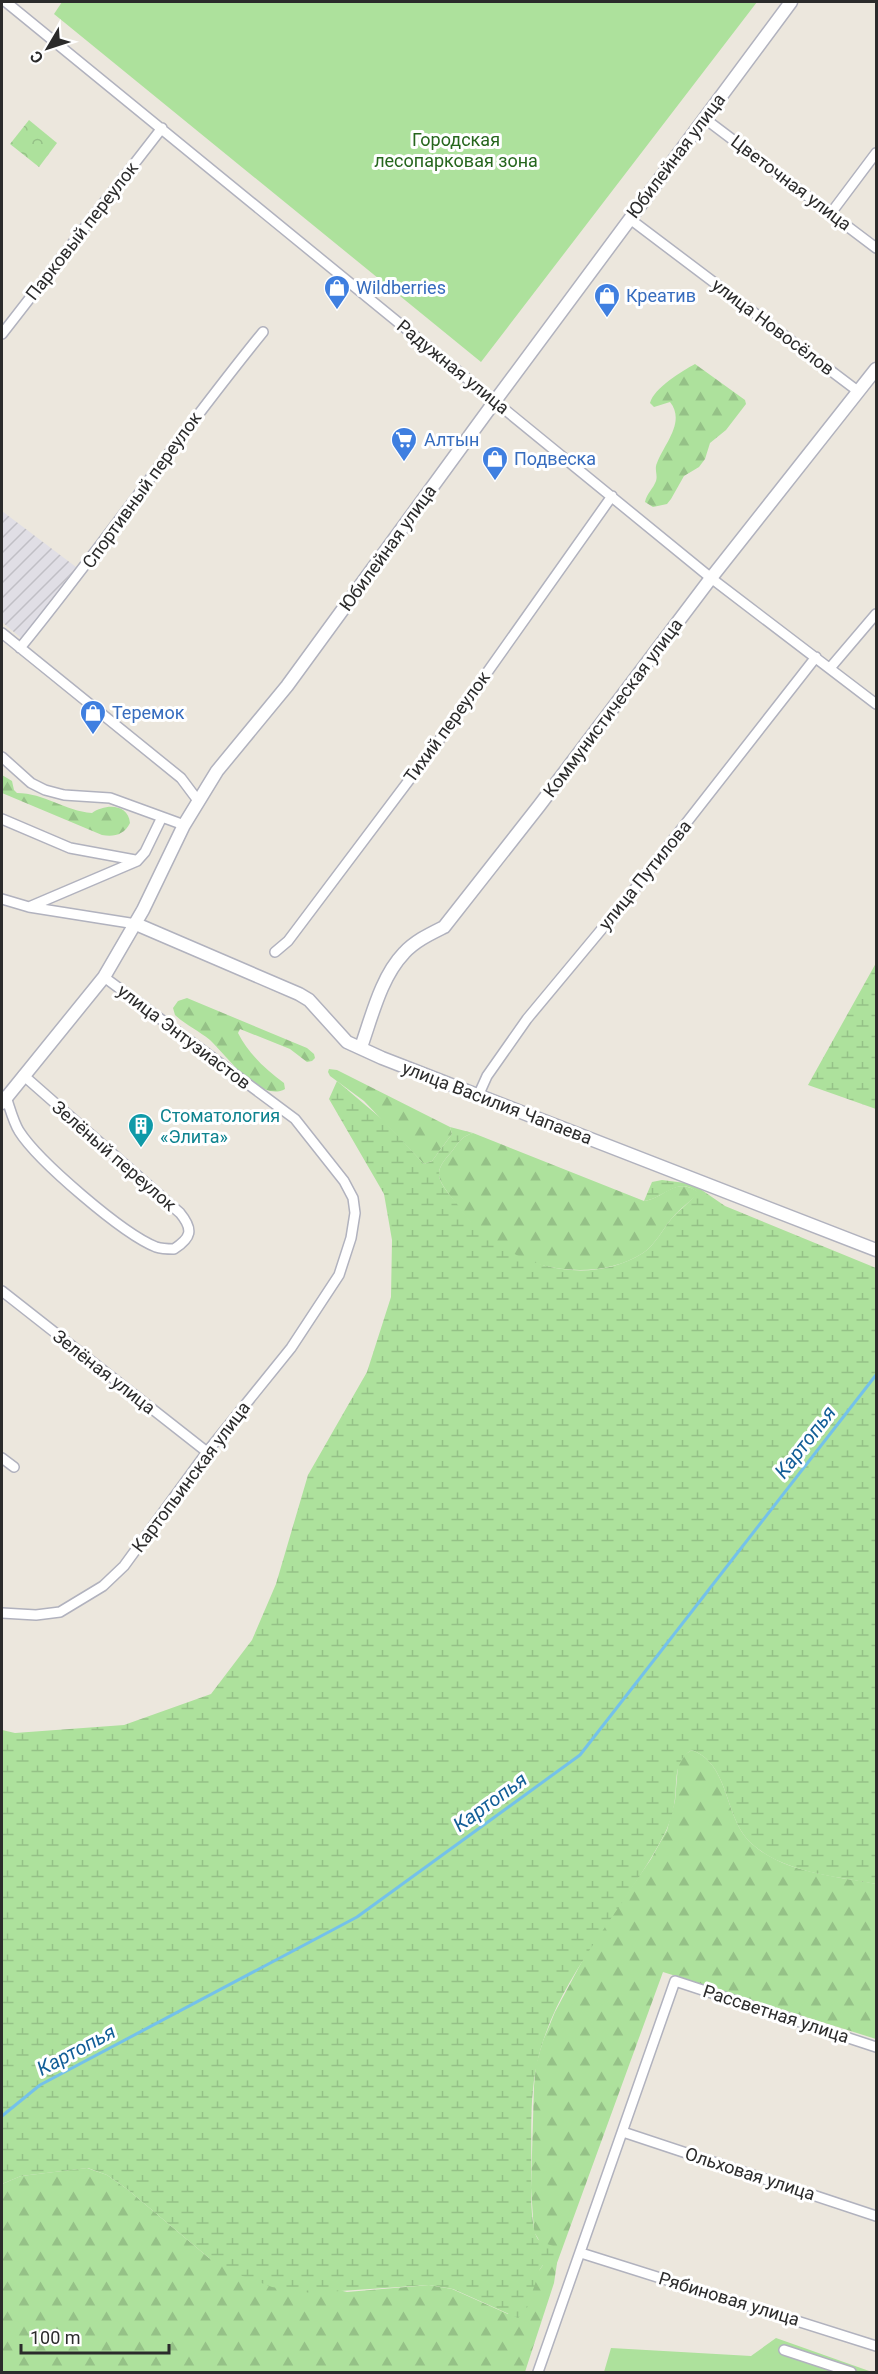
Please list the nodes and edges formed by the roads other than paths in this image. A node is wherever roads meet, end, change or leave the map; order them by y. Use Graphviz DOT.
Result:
graph roads {
  1 [pos="6,2"];
  2 [pos="791,2"];
  3 [pos="705,118"];
  4 [pos="162,128"];
  5 [pos="876,153"];
  6 [pos="831,213"];
  7 [pos="630,219"];
  8 [pos="876,248"];
  9 [pos="263,332"];
  10 [pos="2,334"];
  11 [pos="876,369"];
  12 [pos="859,392"];
  13 [pos="495,401"];
  14 [pos="612,496"];
  15 [pos="711,578"];
  16 [pos="876,614"];
  17 [pos="2,633"];
  18 [pos="20,648"];
  19 [pos="816,657"];
  20 [pos="830,668"];
  21 [pos="876,704"];
  22 [pos="2,757"];
  23 [pos="199,802"];
  24 [pos="162,817"];
  25 [pos="2,819"];
  26 [pos="184,825"];
  27 [pos="137,861"];
  28 [pos="2,899"];
  29 [pos="29,908"];
  30 [pos="136,924"];
  31 [pos="275,952"];
  32 [pos="104,977"];
  33 [pos="361,1047"];
  34 [pos="23,1075"];
  35 [pos="478,1096"];
  36 [pos="3,1098"];
  37 [pos="876,1250"];
  38 [pos="339,1275"];
  39 [pos="2,1291"];
  40 [pos="207,1452"];
  41 [pos="2,1458"];
  42 [pos="14,1467"];
  43 [pos="2,1613"];
  44 [pos="876,2047"];
  45 [pos="623,2132"];
  46 [pos="876,2216"];
  47 [pos="581,2253"];
  48 [pos="876,2346"];
  49 [pos="784,2350"];
  50 [pos="538,2373"];
  51 [pos="851,2373"];
  1 -- 4 [label="street, Радужная улица"];
  2 -- 3 [label="street, Юбилейная улица"];
  3 -- 6 [label="street, Цветочная улица"];
  3 -- 7 [label="street, Юбилейная улица"];
  4 -- 10 [label="street, Парковый переулок"];
  4 -- 13 [label="street, Радужная улица"];
  5 -- 6 [label="street"];
  6 -- 8 [label="street, Цветочная улица"];
  7 -- 12 [label="street, улица Новосёлов"];
  7 -- 13 [label="street, Юбилейная улица"];
  9 -- 18 [label="street, Спортивный переулок"];
  11 -- 12 [label="street, Коммунистическая улица"];
  12 -- 15 [label="street, Коммунистическая улица"];
  13 -- 14 [label="street, Радужная улица"];
  13 -- 23 [label="street, Юбилейная улица"];
  14 -- 15 [label="street, Радужная улица"];
  14 -- 31 [label="street, Тихий переулок"];
  15 -- 19 [label="street, Радужная улица"];
  15 -- 33 [label="street, Коммунистическая улица"];
  16 -- 20 [label="street"];
  17 -- 18 [label="street"];
  18 -- 23 [label="street"];
  19 -- 20 [label="street, Радужная улица"];
  19 -- 35 [label="street, улица Путилова"];
  20 -- 21 [label="street, Радужная улица"];
  22 -- 24 [label="street"];
  23 -- 26 [label="street, Юбилейная улица"];
  24 -- 26 [label="street"];
  24 -- 27 [label="street"];
  25 -- 27 [label="street"];
  26 -- 30 [label="street, Юбилейная улица"];
  27 -- 29 [label="street"];
  28 -- 29 [label="street"];
  29 -- 30 [label="street"];
  30 -- 32 [label="street, Юбилейная улица"];
  30 -- 33 [label="street, улица Василия Чапаева"];
  32 -- 34 [label="street, Юбилейная улица"];
  32 -- 38 [label="street, улица Энтузиастов"];
  33 -- 35 [label="street, улица Василия Чапаева"];
  34 -- 36 [label="street, Юбилейная улица"];
  34 -- 36 [label="street, Зелёный переулок"];
  35 -- 37 [label="street, улица Василия Чапаева"];
  38 -- 40 [label="street, Картопьинская улица"];
  39 -- 40 [label="street, Зелёная улица"];
  40 -- 43 [label="street, Картопьинская улица"];
  41 -- 42 [label="street"];
  44 -- 45 [label="street, Рассветная улица"];
  45 -- 46 [label="street, Ольховая улица"];
  45 -- 47 [label="street"];
  47 -- 48 [label="street, Рябиновая улица"];
  47 -- 50 [label="street"];
  49 -- 51 [label="street"];
}
